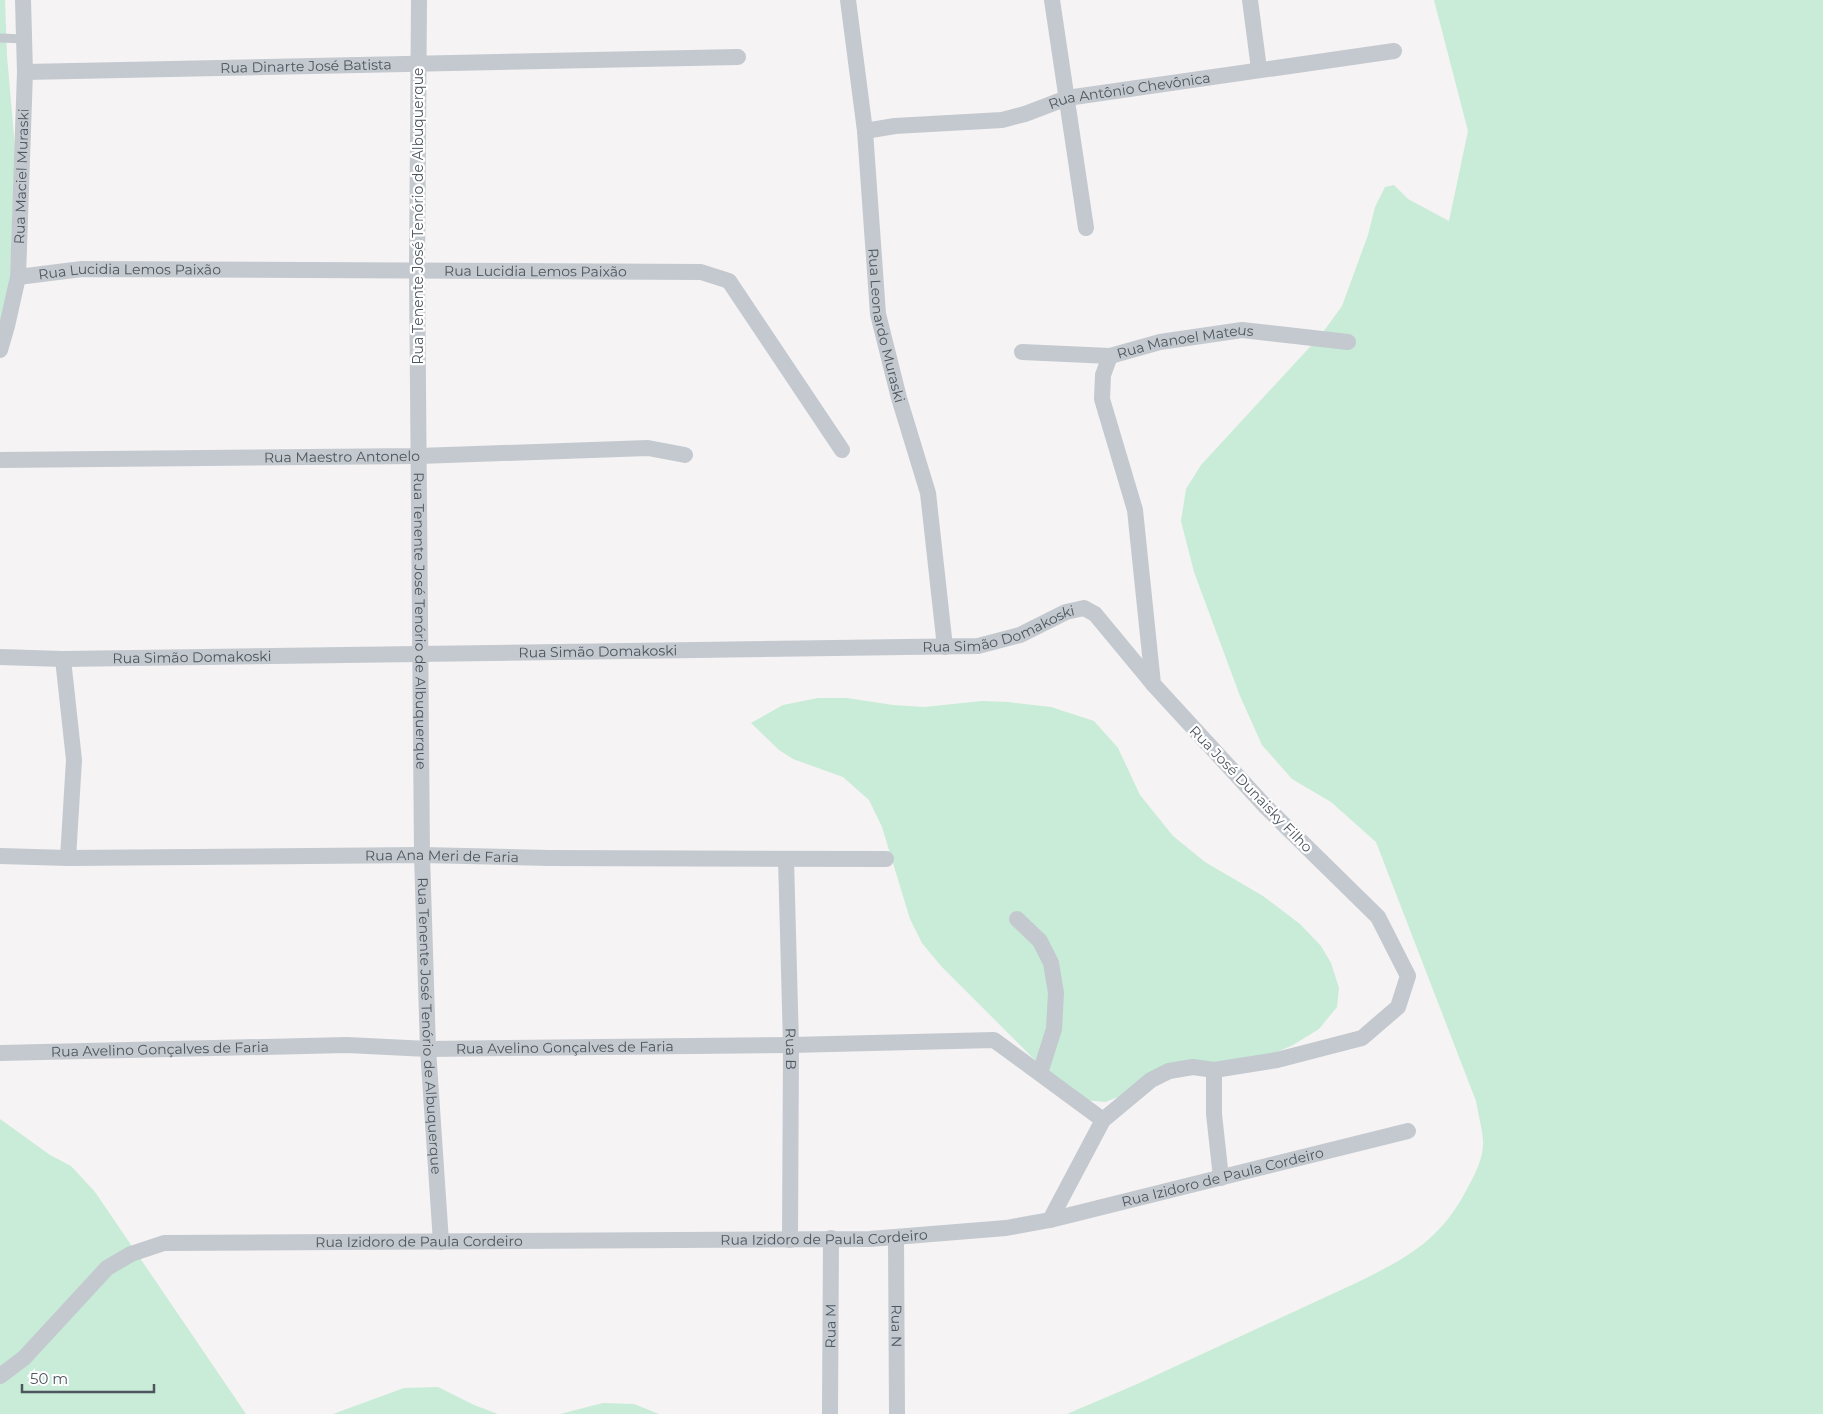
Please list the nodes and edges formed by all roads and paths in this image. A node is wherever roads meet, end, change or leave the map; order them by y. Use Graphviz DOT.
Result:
graph roads {
  1 [pos="22,0"];
  2 [pos="419,0"];
  3 [pos="848,0"];
  4 [pos="1052,0"];
  5 [pos="1250,0"];
  6 [pos="0,38"];
  7 [pos="24,39"];
  8 [pos="1394,50"];
  9 [pos="738,57"];
  10 [pos="418,63"];
  11 [pos="1259,70"];
  12 [pos="25,72"];
  13 [pos="1067,98"];
  14 [pos="865,131"];
  15 [pos="1086,228"];
  16 [pos="417,271"];
  17 [pos="18,276"];
  18 [pos="1348,342"];
  19 [pos="0,350"];
  20 [pos="1022,352"];
  21 [pos="1110,356"];
  22 [pos="842,450"];
  23 [pos="685,455"];
  24 [pos="419,456"];
  25 [pos="0,460"];
  26 [pos="945,647"];
  27 [pos="422,653"];
  28 [pos="0,656"];
  29 [pos="63,659"];
  30 [pos="1153,684"];
  31 [pos="422,855"];
  32 [pos="0,856"];
  33 [pos="68,858"];
  34 [pos="786,859"];
  35 [pos="886,859"];
  36 [pos="1017,919"];
  37 [pos="791,1045"];
  38 [pos="428,1049"];
  39 [pos="0,1053"];
  40 [pos="1214,1070"];
  41 [pos="1040,1073"];
  42 [pos="1103,1120"];
  43 [pos="1408,1131"];
  44 [pos="1221,1178"];
  45 [pos="1050,1220"];
  46 [pos="831,1238"];
  47 [pos="896,1238"];
  48 [pos="790,1240"];
  49 [pos="441,1242"];
  50 [pos="0,1376"];
  51 [pos="830,1414"];
  52 [pos="896,1414"];
  1 -- 7 [label="street, Rua Maciel Muraski"];
  2 -- 10 [label="street, Rua Tenente José Tenório de Albuquerque"];
  3 -- 14 [label="street, Rua Leonardo Muraski"];
  4 -- 13 [label="street"];
  5 -- 11 [label="street"];
  6 -- 7 [label="lane"];
  7 -- 12 [label="street, Rua Maciel Muraski"];
  8 -- 11 [label="street, Rua Antônio Chevônica"];
  9 -- 10 [label="street, Rua Dinarte José Batista"];
  10 -- 12 [label="street, Rua Dinarte José Batista"];
  10 -- 16 [label="street, Rua Tenente José Tenório de Albuquerque"];
  11 -- 13 [label="street, Rua Antônio Chevônica"];
  12 -- 17 [label="street, Rua Maciel Muraski"];
  13 -- 14 [label="street, Rua Antônio Chevônica"];
  13 -- 15 [label="street"];
  14 -- 26 [label="street, Rua Leonardo Muraski"];
  16 -- 17 [label="street, Rua Lucidia Lemos Paixão"];
  16 -- 22 [label="street, Rua Lucidia Lemos Paixão"];
  16 -- 24 [label="street, Rua Tenente José Tenório de Albuquerque"];
  17 -- 19 [label="street, Rua Maciel Muraski"];
  18 -- 21 [label="street, Rua Manoel Mateus"];
  20 -- 21 [label="street, Rua Manoel Mateus"];
  21 -- 30 [label="street"];
  23 -- 24 [label="street, Rua Maestro Antonelo"];
  24 -- 25 [label="street, Rua Maestro Antonelo"];
  24 -- 27 [label="street, Rua Tenente José Tenório de Albuquerque"];
  26 -- 27 [label="street, Rua Simão Domakoski"];
  26 -- 30 [label="street, Rua Simão Domakoski"];
  27 -- 29 [label="street, Rua Simão Domakoski"];
  27 -- 31 [label="street, Rua Tenente José Tenório de Albuquerque"];
  28 -- 29 [label="street, Rua Simão Domakoski"];
  29 -- 33 [label="street"];
  30 -- 40 [label="street, Rua José Dunaisky Filho"];
  31 -- 33 [label="street, Rua Ana Meri de Faria"];
  31 -- 34 [label="street, Rua Ana Meri de Faria"];
  31 -- 38 [label="street, Rua Tenente José Tenório de Albuquerque"];
  32 -- 33 [label="street, Rua Ana Meri de Faria"];
  34 -- 35 [label="street, Rua Ana Meri de Faria"];
  34 -- 37 [label="street, Rua B"];
  36 -- 41 [label="street"];
  37 -- 38 [label="street, Rua Avelino Gonçalves de Faria"];
  37 -- 41 [label="street, Rua Avelino Gonçalves de Faria"];
  37 -- 48 [label="street, Rua B"];
  38 -- 39 [label="street, Rua Avelino Gonçalves de Faria"];
  38 -- 49 [label="street, Rua Tenente José Tenório de Albuquerque"];
  40 -- 42 [label="street, Rua José Dunaisky Filho"];
  40 -- 44 [label="street"];
  41 -- 42 [label="street, Rua Avelino Gonçalves de Faria"];
  42 -- 45 [label="street"];
  43 -- 44 [label="street, Rua Izidoro de Paula Cordeiro"];
  44 -- 45 [label="street, Rua Izidoro de Paula Cordeiro"];
  45 -- 47 [label="street, Rua Izidoro de Paula Cordeiro"];
  46 -- 47 [label="street, Rua Izidoro de Paula Cordeiro"];
  46 -- 48 [label="street, Rua Izidoro de Paula Cordeiro"];
  46 -- 51 [label="street, Rua M"];
  47 -- 52 [label="street, Rua N"];
  48 -- 49 [label="street, Rua Izidoro de Paula Cordeiro"];
  49 -- 50 [label="street, Rua Izidoro de Paula Cordeiro"];
}
